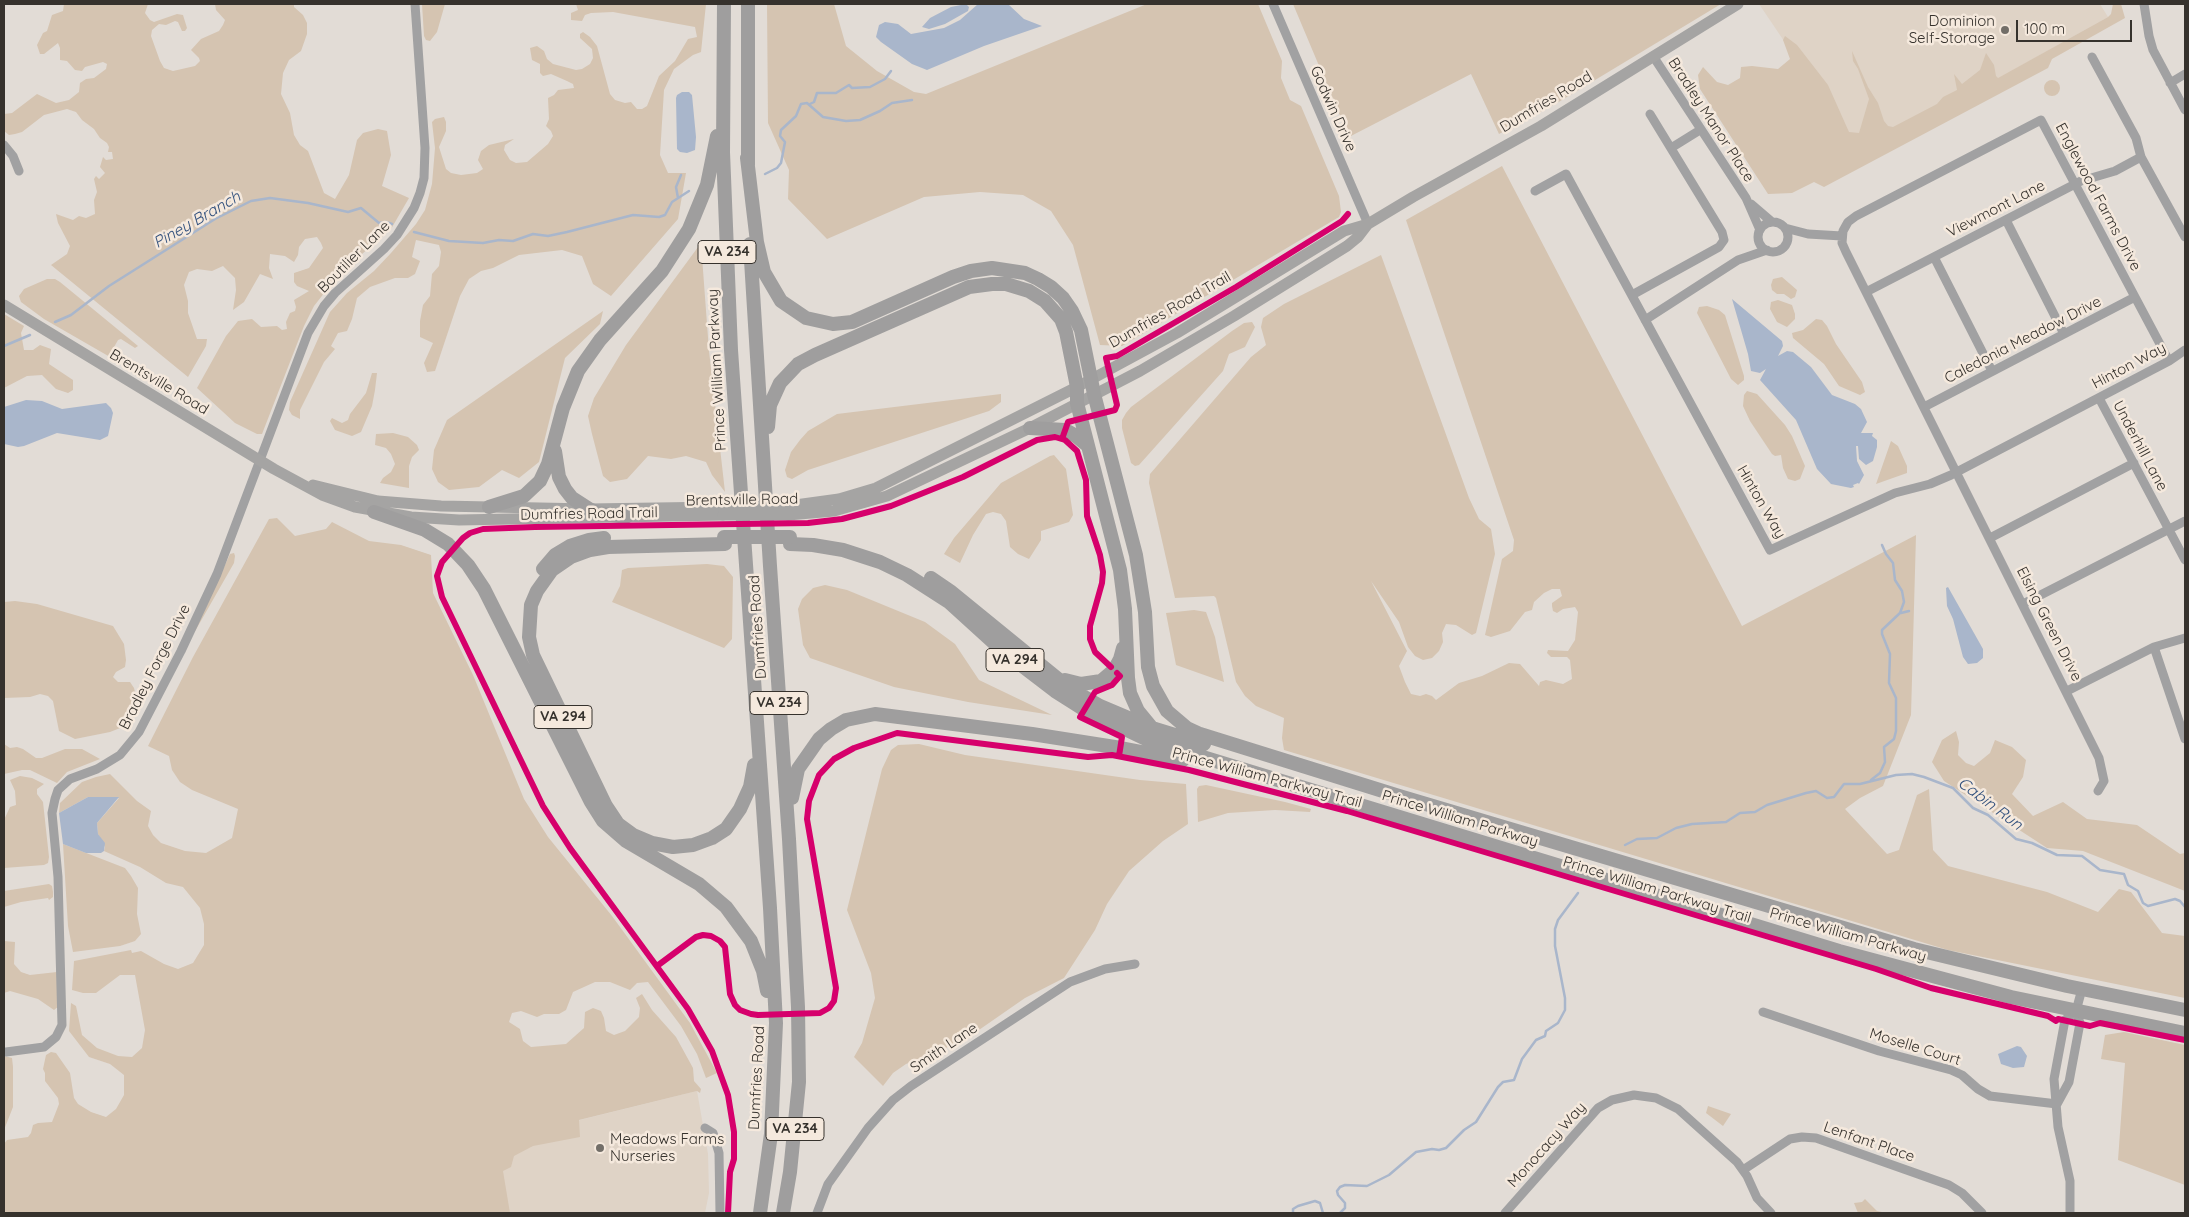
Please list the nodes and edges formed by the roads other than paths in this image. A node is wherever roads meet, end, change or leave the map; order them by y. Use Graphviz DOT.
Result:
graph roads {
  1 [pos="416,4"];
  2 [pos="724,4"];
  3 [pos="748,4"];
  4 [pos="1273,4"];
  5 [pos="1738,4"];
  6 [pos="2144,4"];
  7 [pos="1653,56"];
  8 [pos="2092,57"];
  9 [pos="2185,74"];
  10 [pos="723,75"];
  11 [pos="2170,83"];
  12 [pos="2185,110"];
  13 [pos="1650,114"];
  14 [pos="1700,130"];
  15 [pos="4,145"];
  16 [pos="1671,148"];
  17 [pos="2141,157"];
  18 [pos="747,158"];
  19 [pos="18,171"];
  20 [pos="2075,184"];
  21 [pos="1535,191"];
  22 [pos="1746,198"];
  23 [pos="2006,220"];
  24 [pos="1772,222"];
  25 [pos="1368,224"];
  26 [pos="1785,228"];
  27 [pos="1808,234"];
  28 [pos="1759,235"];
  29 [pos="1842,236"];
  30 [pos="2185,237"];
  31 [pos="1787,242"];
  32 [pos="1767,250"];
  33 [pos="1934,258"];
  34 [pos="1738,260"];
  35 [pos="1866,292"];
  36 [pos="1632,295"];
  37 [pos="2135,298"];
  38 [pos="4,306"];
  39 [pos="1645,320"];
  40 [pos="2064,334"];
  41 [pos="2185,350"];
  42 [pos="2169,362"];
  43 [pos="1992,371"];
  44 [pos="1092,380"];
  45 [pos="1077,387"];
  46 [pos="1094,394"];
  47 [pos="2099,398"];
  48 [pos="1077,404"];
  49 [pos="1924,407"];
  50 [pos="1030,428"];
  51 [pos="555,441"];
  52 [pos="1087,445"];
  53 [pos="258,460"];
  54 [pos="2134,463"];
  55 [pos="1957,472"];
  56 [pos="299,482"];
  57 [pos="489,507"];
  58 [pos="588,509"];
  59 [pos="723,511"];
  60 [pos="788,511"];
  61 [pos="374,512"];
  62 [pos="626,517"];
  63 [pos="2185,521"];
  64 [pos="767,529"];
  65 [pos="2169,529"];
  66 [pos="1990,538"];
  67 [pos="725,541"];
  68 [pos="790,541"];
  69 [pos="2185,560"];
  70 [pos="2023,604"];
  71 [pos="1126,631"];
  72 [pos="2185,638"];
  73 [pos="2154,647"];
  74 [pos="1049,672"];
  75 [pos="532,684"];
  76 [pos="2066,690"];
  77 [pos="1152,728"];
  78 [pos="758,734"];
  79 [pos="2185,739"];
  80 [pos="1248,770"];
  81 [pos="1342,779"];
  82 [pos="1286,782"];
  83 [pos="2098,791"];
  84 [pos="789,840"];
  85 [pos="1135,964"];
  86 [pos="2082,989"];
  87 [pos="2185,1010"];
  88 [pos="2076,1011"];
  89 [pos="1763,1012"];
  90 [pos="2185,1033"];
  91 [pos="6,1052"];
  92 [pos="774,1068"];
  93 [pos="2057,1104"];
  94 [pos="705,1128"];
  95 [pos="1743,1170"];
  96 [pos="720,1213"];
  97 [pos="760,1213"];
  98 [pos="783,1213"];
  99 [pos="817,1213"];
  100 [pos="1506,1213"];
  101 [pos="1771,1213"];
  102 [pos="1982,1213"];
  103 [pos="2070,1213"];
  1 -- 53 [label="street, Boutilier Lane"];
  2 -- 10 [label="highway, Prince William Parkway / VA 234"];
  3 -- 18 [label="highway, VA 234"];
  4 -- 25 [label="street, Godwin Drive"];
  5 -- 7 [label="main road, Dumfries Road"];
  6 -- 11 [label="street"];
  7 -- 14 [label="street, Bradley Manor Place"];
  7 -- 25 [label="main road, Dumfries Road"];
  8 -- 17 [label="street"];
  9 -- 11 [label="street"];
  10 -- 51 [label="highway"];
  10 -- 78 [label="highway, Prince William Parkway / VA 234"];
  11 -- 12 [label="street"];
  13 -- 16 [label="street"];
  14 -- 16 [label="street"];
  14 -- 22 [label="street, Bradley Manor Place"];
  15 -- 19 [label="street"];
  16 -- 36 [label="street"];
  17 -- 20 [label="street, Viewmont Lane"];
  17 -- 30 [label="street"];
  18 -- 44 [label="highway"];
  18 -- 64 [label="highway, Dumfries Road / VA 234"];
  20 -- 23 [label="street, Viewmont Lane"];
  20 -- 29 [label="street, Englewood Farms Drive"];
  20 -- 37 [label="street, Englewood Farms Drive"];
  21 -- 36 [label="street, Hinton Way"];
  22 -- 24 [label="street, Bradley Manor Place"];
  22 -- 28 [label="street, Bradley Manor Place"];
  23 -- 33 [label="street, Viewmont Lane"];
  23 -- 40 [label="street"];
  24 -- 26 [label="street"];
  24 -- 28 [label="street"];
  25 -- 44 [label="main road, Dumfries Road"];
  25 -- 46 [label="main road, Dumfries Road"];
  26 -- 27 [label="street"];
  26 -- 31 [label="street"];
  27 -- 29 [label="street"];
  27 -- 31 [label="street"];
  28 -- 32 [label="street"];
  28 -- 34 [label="street"];
  29 -- 35 [label="street"];
  31 -- 32 [label="street"];
  32 -- 34 [label="street"];
  33 -- 35 [label="street, Viewmont Lane"];
  33 -- 43 [label="street"];
  34 -- 39 [label="street"];
  35 -- 49 [label="street"];
  36 -- 39 [label="street, Hinton Way"];
  37 -- 40 [label="street, Caledonia Meadow Drive"];
  37 -- 42 [label="street, Englewood Farms Drive"];
  38 -- 53 [label="main road, Brentsville Road"];
  39 -- 55 [label="street, Hinton Way"];
  40 -- 43 [label="street, Caledonia Meadow Drive"];
  41 -- 42 [label="street, Hinton Way"];
  42 -- 47 [label="street, Hinton Way"];
  43 -- 49 [label="street, Caledonia Meadow Drive"];
  44 -- 45 [label="main road, Dumfries Road"];
  44 -- 46 [label="highway"];
  45 -- 48 [label="highway, VA 294"];
  45 -- 60 [label="main road, Brentsville Road"];
  45 -- 64 [label="highway"];
  46 -- 48 [label="main road, Dumfries Road"];
  46 -- 81 [label="highway"];
  47 -- 54 [label="street, Underhill Lane"];
  47 -- 55 [label="street, Hinton Way"];
  48 -- 50 [label="main road, Brentsville Road"];
  48 -- 52 [label="highway, VA 294"];
  49 -- 55 [label="street"];
  50 -- 52 [label="highway"];
  50 -- 60 [label="main road, Brentsville Road"];
  51 -- 57 [label="highway"];
  51 -- 58 [label="highway"];
  52 -- 71 [label="highway, VA 294"];
  53 -- 56 [label="main road, Brentsville Road"];
  53 -- 91 [label="street, Bradley Forge Drive"];
  54 -- 65 [label="street, Underhill Lane"];
  54 -- 66 [label="street"];
  55 -- 66 [label="street, Elsing Green Drive"];
  56 -- 57 [label="main road, Brentsville Road"];
  56 -- 61 [label="main road, Brentsville Road"];
  57 -- 58 [label="main road, Brentsville Road"];
  58 -- 59 [label="main road, Brentsville Road"];
  58 -- 62 [label="highway"];
  59 -- 60 [label="main road, Brentsville Road, bridge"];
  59 -- 62 [label="main road, Brentsville Road"];
  61 -- 62 [label="main road, Brentsville Road"];
  61 -- 75 [label="highway"];
  63 -- 65 [label="street"];
  64 -- 84 [label="highway, Dumfries Road / VA 234"];
  65 -- 69 [label="street, Underhill Lane"];
  65 -- 70 [label="street"];
  66 -- 70 [label="street, Elsing Green Drive"];
  67 -- 68 [label="highway, VA 294"];
  67 -- 75 [label="highway"];
  67 -- 78 [label="highway, VA 294"];
  68 -- 74 [label="highway"];
  68 -- 80 [label="highway, VA 294"];
  70 -- 76 [label="street, Elsing Green Drive"];
  71 -- 74 [label="highway"];
  71 -- 77 [label="highway, VA 294"];
  72 -- 73 [label="street"];
  73 -- 76 [label="street"];
  73 -- 79 [label="street"];
  74 -- 77 [label="highway"];
  75 -- 92 [label="highway"];
  76 -- 83 [label="street, Elsing Green Drive"];
  77 -- 80 [label="highway, VA 294"];
  77 -- 81 [label="highway"];
  78 -- 92 [label="highway, Dumfries Road / VA 234"];
  80 -- 82 [label="highway, Prince William Parkway / VA 294"];
  81 -- 86 [label="highway, Prince William Parkway"];
  82 -- 84 [label="highway"];
  82 -- 88 [label="highway, Prince William Parkway / VA 294"];
  84 -- 98 [label="highway, Dumfries Road / VA 234"];
  85 -- 99 [label="street, Smith Lane"];
  86 -- 87 [label="highway, Prince William Parkway"];
  86 -- 88 [label="street"];
  88 -- 90 [label="highway, Prince William Parkway / VA 294"];
  88 -- 93 [label="street"];
  88 -- 93 [label="street"];
  89 -- 93 [label="street, Moselle Court"];
  92 -- 97 [label="highway, Dumfries Road / VA 234"];
  93 -- 103 [label="street"];
  94 -- 96 [label="street"];
  95 -- 100 [label="street, Monocacy Way"];
  95 -- 101 [label="street, Monocacy Way"];
  95 -- 102 [label="street, Lenfant Place"];
}
